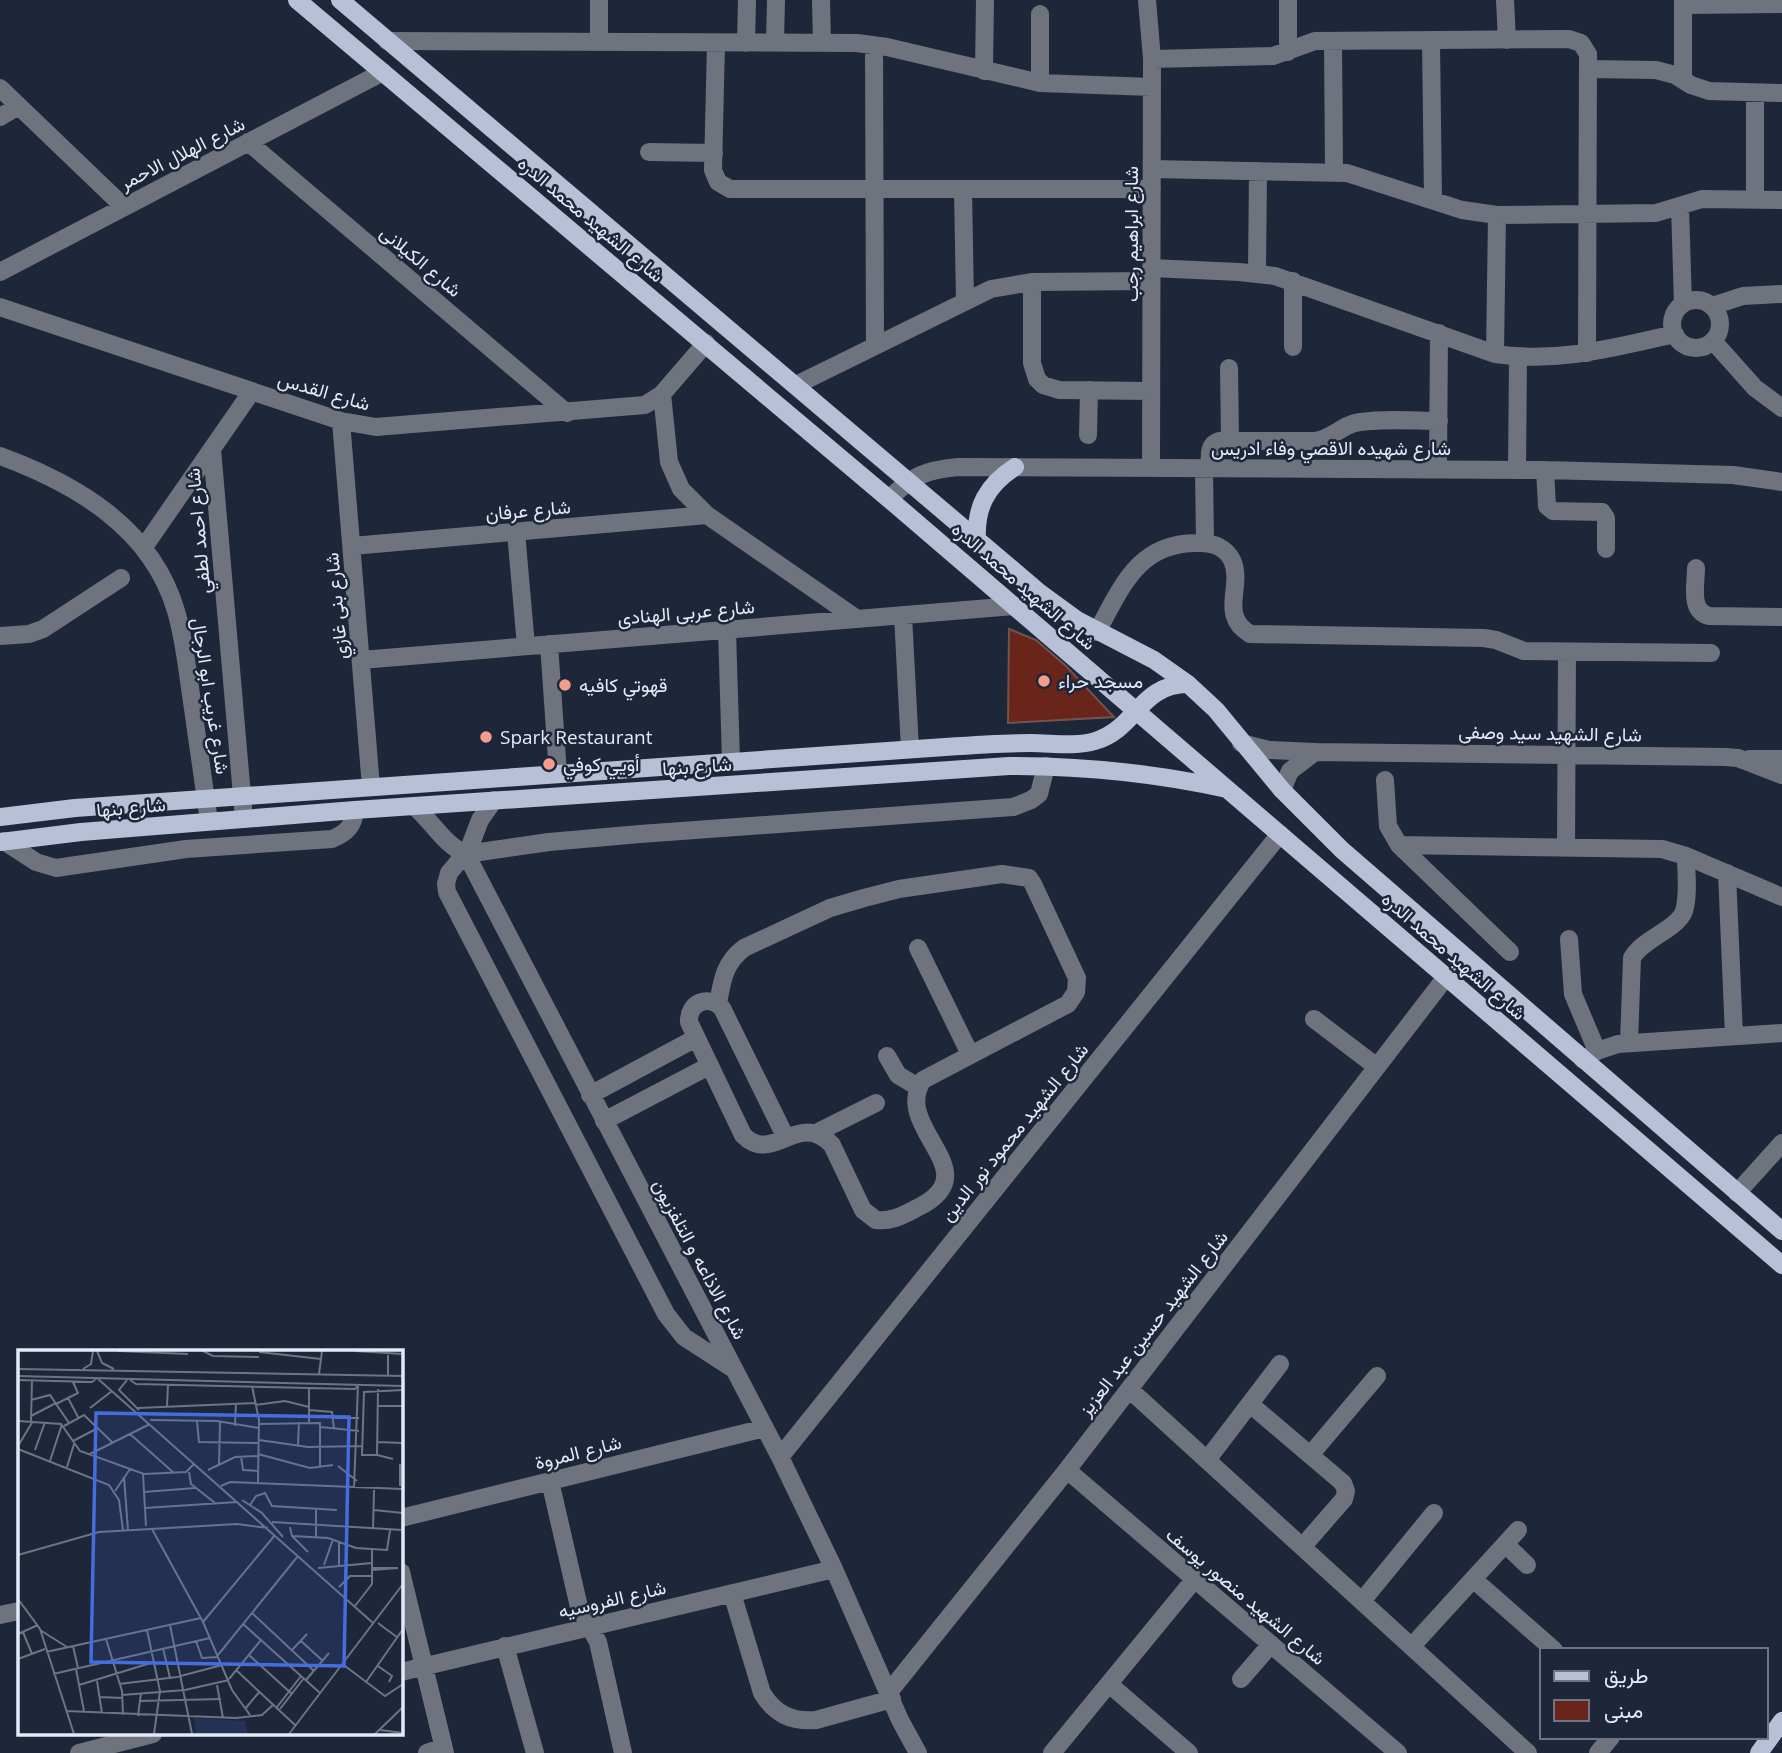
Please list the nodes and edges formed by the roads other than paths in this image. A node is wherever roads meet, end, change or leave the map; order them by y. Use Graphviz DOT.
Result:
graph roads {
  1 [pos="297,0"];
  2 [pos="340,0"];
  3 [pos="599,0"];
  4 [pos="747,0"];
  5 [pos="776,0"];
  6 [pos="821,0"];
  7 [pos="985,0"];
  8 [pos="1147,0"];
  9 [pos="1288,0"];
  10 [pos="1505,0"];
  11 [pos="1684,2"];
  12 [pos="1782,4"];
  13 [pos="1040,14"];
  14 [pos="1507,40"];
  15 [pos="387,41"];
  16 [pos="1333,41"];
  17 [pos="1431,41"];
  18 [pos="599,42"];
  19 [pos="716,43"];
  20 [pos="746,43"];
  21 [pos="775,43"];
  22 [pos="822,43"];
  23 [pos="874,45"];
  24 [pos="1287,52"];
  25 [pos="1152,59"];
  26 [pos="1588,69"];
  27 [pos="984,71"];
  28 [pos="383,72"];
  29 [pos="1684,79"];
  30 [pos="1040,83"];
  31 [pos="1152,87"];
  32 [pos="0,89"];
  33 [pos="1755,93"];
  34 [pos="1782,93"];
  35 [pos="19,106"];
  36 [pos="0,117"];
  37 [pos="248,142"];
  38 [pos="649,152"];
  39 [pos="714,153"];
  40 [pos="1152,169"];
  41 [pos="1258,171"];
  42 [pos="1334,172"];
  43 [pos="963,189"];
  44 [pos="1152,189"];
  45 [pos="874,190"];
  46 [pos="1433,200"];
  47 [pos="1755,200"];
  48 [pos="1782,200"];
  49 [pos="1681,205"];
  50 [pos="124,206"];
  51 [pos="1588,214"];
  52 [pos="1497,215"];
  53 [pos="0,272"];
  54 [pos="1257,273"];
  55 [pos="1151,275"];
  56 [pos="1293,281"];
  57 [pos="1032,282"];
  58 [pos="1782,295"];
  59 [pos="965,301"];
  60 [pos="1683,304"];
  61 [pos="1712,306"];
  62 [pos="0,307"];
  63 [pos="1439,333"];
  64 [pos="1675,334"];
  65 [pos="1713,341"];
  66 [pos="706,343"];
  67 [pos="874,345"];
  68 [pos="1293,347"];
  69 [pos="1587,353"];
  70 [pos="1495,354"];
  71 [pos="1518,357"];
  72 [pos="1229,368"];
  73 [pos="796,385"];
  74 [pos="1089,390"];
  75 [pos="252,391"];
  76 [pos="1151,391"];
  77 [pos="663,394"];
  78 [pos="1782,408"];
  79 [pos="567,412"];
  80 [pos="341,421"];
  81 [pos="1438,421"];
  82 [pos="1088,435"];
  83 [pos="1230,441"];
  84 [pos="212,449"];
  85 [pos="0,456"];
  86 [pos="1015,467"];
  87 [pos="1151,468"];
  88 [pos="1207,468"];
  89 [pos="1438,469"];
  90 [pos="1517,470"];
  91 [pos="1545,470"];
  92 [pos="907,481"];
  93 [pos="1782,482"];
  94 [pos="890,499"];
  95 [pos="708,515"];
  96 [pos="516,532"];
  97 [pos="977,541"];
  98 [pos="1205,543"];
  99 [pos="352,546"];
  100 [pos="144,547"];
  101 [pos="1606,549"];
  102 [pos="1696,568"];
  103 [pos="121,578"];
  104 [pos="1014,606"];
  105 [pos="903,615"];
  106 [pos="1782,617"];
  107 [pos="857,619"];
  108 [pos="727,630"];
  109 [pos="1097,632"];
  110 [pos="0,636"];
  111 [pos="549,644"];
  112 [pos="526,646"];
  113 [pos="1567,652"];
  114 [pos="1712,653"];
  115 [pos="361,660"];
  116 [pos="1188,684"];
  117 [pos="1136,710"];
  118 [pos="1241,743"];
  119 [pos="911,749"];
  120 [pos="1315,752"];
  121 [pos="1567,754"];
  122 [pos="1738,758"];
  123 [pos="1782,759"];
  124 [pos="731,761"];
  125 [pos="1046,766"];
  126 [pos="558,774"];
  127 [pos="1782,775"];
  128 [pos="1385,780"];
  129 [pos="371,787"];
  130 [pos="1229,789"];
  131 [pos="1282,790"];
  132 [pos="242,796"];
  133 [pos="206,799"];
  134 [pos="494,800"];
  135 [pos="414,806"];
  136 [pos="355,810"];
  137 [pos="0,817"];
  138 [pos="244,818"];
  139 [pos="209,821"];
  140 [pos="1280,834"];
  141 [pos="2,841"];
  142 [pos="1399,845"];
  143 [pos="1566,846"];
  144 [pos="1342,850"];
  145 [pos="466,854"];
  146 [pos="1686,856"];
  147 [pos="1324,871"];
  148 [pos="1727,873"];
  149 [pos="1782,897"];
  150 [pos="1569,939"];
  151 [pos="918,948"];
  152 [pos="1510,952"];
  153 [pos="1446,977"];
  154 [pos="718,1004"];
  155 [pos="1314,1019"];
  156 [pos="1782,1034"];
  157 [pos="1734,1036"];
  158 [pos="696,1038"];
  159 [pos="1629,1043"];
  160 [pos="970,1054"];
  161 [pos="887,1056"];
  162 [pos="1590,1056"];
  163 [pos="709,1066"];
  164 [pos="1377,1067"];
  165 [pos="918,1087"];
  166 [pos="590,1095"];
  167 [pos="876,1103"];
  168 [pos="604,1121"];
  169 [pos="816,1133"];
  170 [pos="786,1138"];
  171 [pos="1782,1143"];
  172 [pos="1719,1178"];
  173 [pos="1737,1193"];
  174 [pos="1702,1196"];
  175 [pos="1782,1231"];
  176 [pos="1782,1265"];
  177 [pos="1280,1364"];
  178 [pos="735,1370"];
  179 [pos="1377,1376"];
  180 [pos="1129,1389"];
  181 [pos="1250,1404"];
  182 [pos="765,1428"];
  183 [pos="1311,1454"];
  184 [pos="780,1457"];
  185 [pos="1207,1460"];
  186 [pos="1067,1470"];
  187 [pos="550,1481"];
  188 [pos="1434,1513"];
  189 [pos="402,1517"];
  190 [pos="1518,1530"];
  191 [pos="1505,1544"];
  192 [pos="1303,1546"];
  193 [pos="1527,1565"];
  194 [pos="834,1569"];
  195 [pos="402,1576"];
  196 [pos="1194,1580"];
  197 [pos="1473,1580"];
  198 [pos="732,1593"];
  199 [pos="1362,1601"];
  200 [pos="18,1611"];
  201 [pos="0,1615"];
  202 [pos="589,1626"];
  203 [pos="1271,1644"];
  204 [pos="505,1646"];
  205 [pos="1412,1646"];
  206 [pos="1552,1648"];
  207 [pos="424,1666"];
  208 [pos="402,1672"];
  209 [pos="1241,1679"];
  210 [pos="1109,1684"];
  211 [pos="890,1695"];
  212 [pos="1782,1721"];
  213 [pos="1609,1739"];
  214 [pos="142,1740"];
  215 [pos="1176,1749"];
  216 [pos="438,1751"];
  217 [pos="79,1753"];
  218 [pos="535,1753"];
  219 [pos="623,1753"];
  220 [pos="918,1753"];
  221 [pos="1052,1753"];
  222 [pos="1398,1753"];
  223 [pos="1528,1753"];
  224 [pos="1598,1753"];
  225 [pos="1759,1753"];
  1 -- 28 [label="main road, شارع الشهيد محمد الدره"];
  2 -- 15 [label="main road, شارع الشهيد محمد الدره"];
  3 -- 18 [label="street"];
  4 -- 20 [label="street"];
  5 -- 21 [label="street"];
  6 -- 22 [label="street"];
  7 -- 27 [label="street"];
  8 -- 25 [label="street, شارع ابراهيم رجب"];
  9 -- 24 [label="street"];
  10 -- 14 [label="street"];
  11 -- 12 [label="street"];
  11 -- 29 [label="street"];
  13 -- 30 [label="street"];
  14 -- 17 [label="street"];
  14 -- 26 [label="street"];
  15 -- 18 [label="street"];
  15 -- 73 [label="main road, شارع الشهيد محمد الدره"];
  16 -- 17 [label="street"];
  16 -- 24 [label="street"];
  16 -- 42 [label="street"];
  17 -- 46 [label="street"];
  18 -- 19 [label="street"];
  19 -- 20 [label="street"];
  19 -- 39 [label="street"];
  20 -- 21 [label="street"];
  21 -- 22 [label="street"];
  22 -- 23 [label="street"];
  23 -- 27 [label="street"];
  23 -- 45 [label="street"];
  24 -- 25 [label="street"];
  25 -- 31 [label="street, شارع ابراهيم رجب"];
  26 -- 29 [label="street"];
  26 -- 51 [label="street"];
  27 -- 30 [label="street"];
  28 -- 37 [label="street, شارع الهلال الاحمر"];
  28 -- 66 [label="main road, شارع الشهيد محمد الدره"];
  29 -- 33 [label="street"];
  30 -- 31 [label="street"];
  31 -- 40 [label="street, شارع ابراهيم رجب"];
  32 -- 35 [label="street"];
  33 -- 34 [label="street"];
  33 -- 47 [label="street"];
  35 -- 36 [label="street"];
  35 -- 50 [label="street"];
  37 -- 50 [label="street, شارع الهلال الاحمر"];
  37 -- 79 [label="street, شارع الكيلانى"];
  38 -- 39 [label="street"];
  39 -- 45 [label="street"];
  40 -- 41 [label="street"];
  40 -- 44 [label="street, شارع ابراهيم رجب"];
  41 -- 42 [label="street"];
  41 -- 54 [label="street"];
  42 -- 46 [label="street"];
  43 -- 44 [label="street"];
  43 -- 45 [label="street"];
  43 -- 59 [label="street"];
  44 -- 55 [label="street, شارع ابراهيم رجب"];
  45 -- 67 [label="street"];
  46 -- 52 [label="street"];
  47 -- 48 [label="street"];
  47 -- 49 [label="street"];
  49 -- 51 [label="street"];
  49 -- 60 [label="street"];
  50 -- 53 [label="street, شارع الهلال الاحمر"];
  51 -- 52 [label="street"];
  51 -- 69 [label="street"];
  52 -- 70 [label="street"];
  54 -- 55 [label="street"];
  54 -- 56 [label="street"];
  55 -- 57 [label="street"];
  55 -- 76 [label="street, شارع ابراهيم رجب"];
  56 -- 63 [label="street"];
  56 -- 68 [label="street"];
  57 -- 59 [label="street"];
  57 -- 74 [label="street"];
  58 -- 61 [label="street"];
  59 -- 67 [label="street"];
  60 -- 61 [label="street"];
  60 -- 64 [label="street"];
  61 -- 65 [label="street"];
  62 -- 75 [label="street, شارع القدس"];
  63 -- 70 [label="street"];
  63 -- 81 [label="street"];
  64 -- 65 [label="street"];
  64 -- 69 [label="street"];
  65 -- 78 [label="street"];
  66 -- 77 [label="street, شارع القدس"];
  66 -- 94 [label="main road, شارع الشهيد محمد الدره"];
  67 -- 73 [label="street"];
  69 -- 71 [label="street"];
  70 -- 71 [label="street"];
  71 -- 90 [label="street"];
  72 -- 83 [label="street"];
  73 -- 92 [label="main road, شارع الشهيد محمد الدره"];
  74 -- 76 [label="street"];
  74 -- 82 [label="street"];
  75 -- 80 [label="street, شارع القدس"];
  75 -- 84 [label="street"];
  76 -- 87 [label="street, شارع ابراهيم رجب"];
  77 -- 79 [label="street, شارع القدس"];
  77 -- 95 [label="street"];
  79 -- 80 [label="street, شارع القدس"];
  80 -- 99 [label="street, شارع بنى غازي"];
  81 -- 83 [label="street"];
  81 -- 89 [label="street"];
  83 -- 88 [label="street"];
  84 -- 100 [label="street"];
  84 -- 132 [label="street, شارع احمد لطفي"];
  85 -- 100 [label="street, شارع غريب ابو الرجال"];
  86 -- 87 [label="street, شارع شهيده الاقصي وفاء ادريس"];
  86 -- 92 [label="street, شارع شهيده الاقصي وفاء ادريس"];
  86 -- 97 [label="main road"];
  87 -- 88 [label="street, شارع شهيده الاقصي وفاء ادريس"];
  88 -- 89 [label="street, شارع شهيده الاقصي وفاء ادريس"];
  88 -- 98 [label="street"];
  89 -- 90 [label="street, شارع شهيده الاقصي وفاء ادريس"];
  90 -- 91 [label="street, شارع شهيده الاقصي وفاء ادريس"];
  91 -- 93 [label="street, شارع شهيده الاقصي وفاء ادريس"];
  91 -- 101 [label="street"];
  92 -- 94 [label="street, شارع شهيده الاقصي وفاء ادريس"];
  92 -- 97 [label="main road, شارع الشهيد محمد الدره"];
  94 -- 104 [label="main road, شارع الشهيد محمد الدره"];
  95 -- 96 [label="street, شارع عرفان"];
  95 -- 107 [label="street"];
  96 -- 99 [label="street, شارع عرفان"];
  96 -- 112 [label="street"];
  97 -- 109 [label="main road, شارع الشهيد محمد الدره"];
  98 -- 109 [label="street"];
  98 -- 113 [label="street"];
  99 -- 115 [label="street, شارع بنى غازي"];
  100 -- 133 [label="street, شارع غريب ابو الرجال"];
  102 -- 106 [label="street"];
  103 -- 110 [label="street"];
  104 -- 105 [label="street, شارع عربى الهنادى"];
  104 -- 117 [label="main road, شارع الشهيد محمد الدره"];
  105 -- 107 [label="street, شارع عربى الهنادى"];
  105 -- 119 [label="street"];
  107 -- 108 [label="street, شارع عربى الهنادى"];
  108 -- 111 [label="street, شارع عربى الهنادى"];
  108 -- 124 [label="street"];
  109 -- 116 [label="main road, شارع الشهيد محمد الدره"];
  111 -- 112 [label="street, شارع عربى الهنادى"];
  111 -- 126 [label="street"];
  112 -- 115 [label="street, شارع عربى الهنادى"];
  113 -- 114 [label="street"];
  113 -- 121 [label="street"];
  115 -- 129 [label="street, شارع بنى غازي"];
  116 -- 117 [label="main road, شارع بنها"];
  116 -- 118 [label="main road, شارع الشهيد محمد الدره"];
  117 -- 119 [label="main road, شارع بنها"];
  117 -- 130 [label="main road, شارع الشهيد محمد الدره"];
  118 -- 120 [label="street, شارع الشهيد سيد وصفى"];
  118 -- 131 [label="main road, شارع الشهيد محمد الدره"];
  119 -- 124 [label="main road, شارع بنها"];
  120 -- 121 [label="street, شارع الشهيد سيد وصفى"];
  120 -- 131 [label="street"];
  121 -- 122 [label="street, شارع الشهيد سيد وصفى"];
  121 -- 143 [label="street"];
  122 -- 123 [label="street"];
  122 -- 127 [label="street, شارع الشهيد سيد وصفى"];
  124 -- 126 [label="main road, شارع بنها"];
  125 -- 130 [label="main road, شارع بنها"];
  125 -- 134 [label="main road, شارع بنها"];
  125 -- 145 [label="street"];
  126 -- 129 [label="main road, شارع بنها"];
  128 -- 142 [label="street"];
  129 -- 132 [label="main road, شارع بنها"];
  130 -- 140 [label="main road, شارع الشهيد محمد الدره"];
  131 -- 144 [label="main road, شارع الشهيد محمد الدره"];
  132 -- 133 [label="main road, شارع بنها"];
  132 -- 138 [label="street, شارع احمد لطفي"];
  133 -- 137 [label="main road, شارع بنها"];
  133 -- 139 [label="street, شارع غريب ابو الرجال"];
  134 -- 135 [label="main road, شارع بنها"];
  134 -- 145 [label="street"];
  135 -- 136 [label="main road, شارع بنها"];
  135 -- 145 [label="street, شارع الاذاعه و التلفزيون"];
  136 -- 138 [label="main road, شارع بنها"];
  136 -- 141 [label="street"];
  138 -- 139 [label="main road, شارع بنها"];
  139 -- 141 [label="main road, شارع بنها"];
  140 -- 147 [label="main road, شارع الشهيد محمد الدره"];
  140 -- 184 [label="street, شارع الشهيد محمود نور الدين"];
  142 -- 143 [label="street"];
  142 -- 152 [label="street"];
  143 -- 146 [label="street"];
  144 -- 147 [label="main road"];
  144 -- 162 [label="main road, شارع الشهيد محمد الدره"];
  145 -- 166 [label="street, شارع الاذاعه و التلفزيون"];
  145 -- 178 [label="street"];
  146 -- 148 [label="street"];
  146 -- 159 [label="street"];
  147 -- 153 [label="main road, شارع الشهيد محمد الدره"];
  148 -- 149 [label="street"];
  148 -- 157 [label="street"];
  150 -- 162 [label="street"];
  151 -- 160 [label="street"];
  153 -- 164 [label="street, شارع الشهيد حسين عبد العزيز"];
  153 -- 174 [label="main road, شارع الشهيد محمد الدره"];
  154 -- 158 [label="street"];
  154 -- 160 [label="street"];
  154 -- 170 [label="street"];
  155 -- 164 [label="street"];
  156 -- 157 [label="street"];
  157 -- 159 [label="street"];
  158 -- 163 [label="street"];
  158 -- 166 [label="street"];
  159 -- 162 [label="street"];
  160 -- 165 [label="street"];
  161 -- 165 [label="street"];
  162 -- 172 [label="main road, شارع الشهيد محمد الدره"];
  163 -- 168 [label="street"];
  163 -- 170 [label="street"];
  164 -- 180 [label="street, شارع الشهيد حسين عبد العزيز"];
  165 -- 169 [label="street"];
  166 -- 168 [label="street, شارع الاذاعه و التلفزيون"];
  167 -- 169 [label="street"];
  168 -- 178 [label="street, شارع الاذاعه و التلفزيون"];
  169 -- 170 [label="street"];
  171 -- 173 [label="street"];
  172 -- 173 [label="main road, شارع الشهيد محمد الدره"];
  172 -- 174 [label="main road"];
  173 -- 175 [label="main road, شارع الشهيد محمد الدره"];
  174 -- 176 [label="main road, شارع الشهيد محمد الدره"];
  177 -- 181 [label="street"];
  178 -- 182 [label="street, شارع الاذاعه و التلفزيون"];
  179 -- 183 [label="street"];
  180 -- 185 [label="street"];
  180 -- 186 [label="street, شارع الشهيد حسين عبد العزيز"];
  181 -- 183 [label="street"];
  181 -- 185 [label="street"];
  182 -- 184 [label="street, شارع الاذاعه و التلفزيون"];
  182 -- 187 [label="street, شارع المروة"];
  183 -- 192 [label="street"];
  184 -- 194 [label="street, شارع الاذاعه و التلفزيون"];
  185 -- 192 [label="street"];
  186 -- 196 [label="street, شارع الشهيد منصور يوسف"];
  186 -- 211 [label="street, شارع الشهيد حسين عبد العزيز"];
  187 -- 189 [label="street, شارع المروة"];
  187 -- 202 [label="street"];
  188 -- 199 [label="street"];
  190 -- 191 [label="street"];
  191 -- 193 [label="street"];
  191 -- 197 [label="street"];
  192 -- 199 [label="street"];
  194 -- 198 [label="street, شارع الفروسيه"];
  194 -- 211 [label="street, شارع الاذاعه و التلفزيون"];
  195 -- 207 [label="street"];
  196 -- 203 [label="street, شارع الشهيد منصور يوسف"];
  196 -- 210 [label="street"];
  197 -- 205 [label="street"];
  197 -- 206 [label="street"];
  198 -- 202 [label="street, شارع الفروسيه"];
  198 -- 211 [label="street"];
  199 -- 205 [label="street"];
  200 -- 201 [label="street"];
  202 -- 204 [label="street, شارع الفروسيه"];
  202 -- 219 [label="street"];
  203 -- 209 [label="street"];
  203 -- 222 [label="street, شارع الشهيد منصور يوسف"];
  204 -- 207 [label="street, شارع الفروسيه"];
  204 -- 218 [label="street"];
  205 -- 223 [label="street"];
  207 -- 208 [label="street, شارع الفروسيه"];
  207 -- 216 [label="street"];
  210 -- 215 [label="street"];
  210 -- 221 [label="street"];
  211 -- 220 [label="street, شارع الاذاعه و التلفزيون"];
  212 -- 225 [label="main road"];
  213 -- 224 [label="street"];
  214 -- 217 [label="street"];
}
